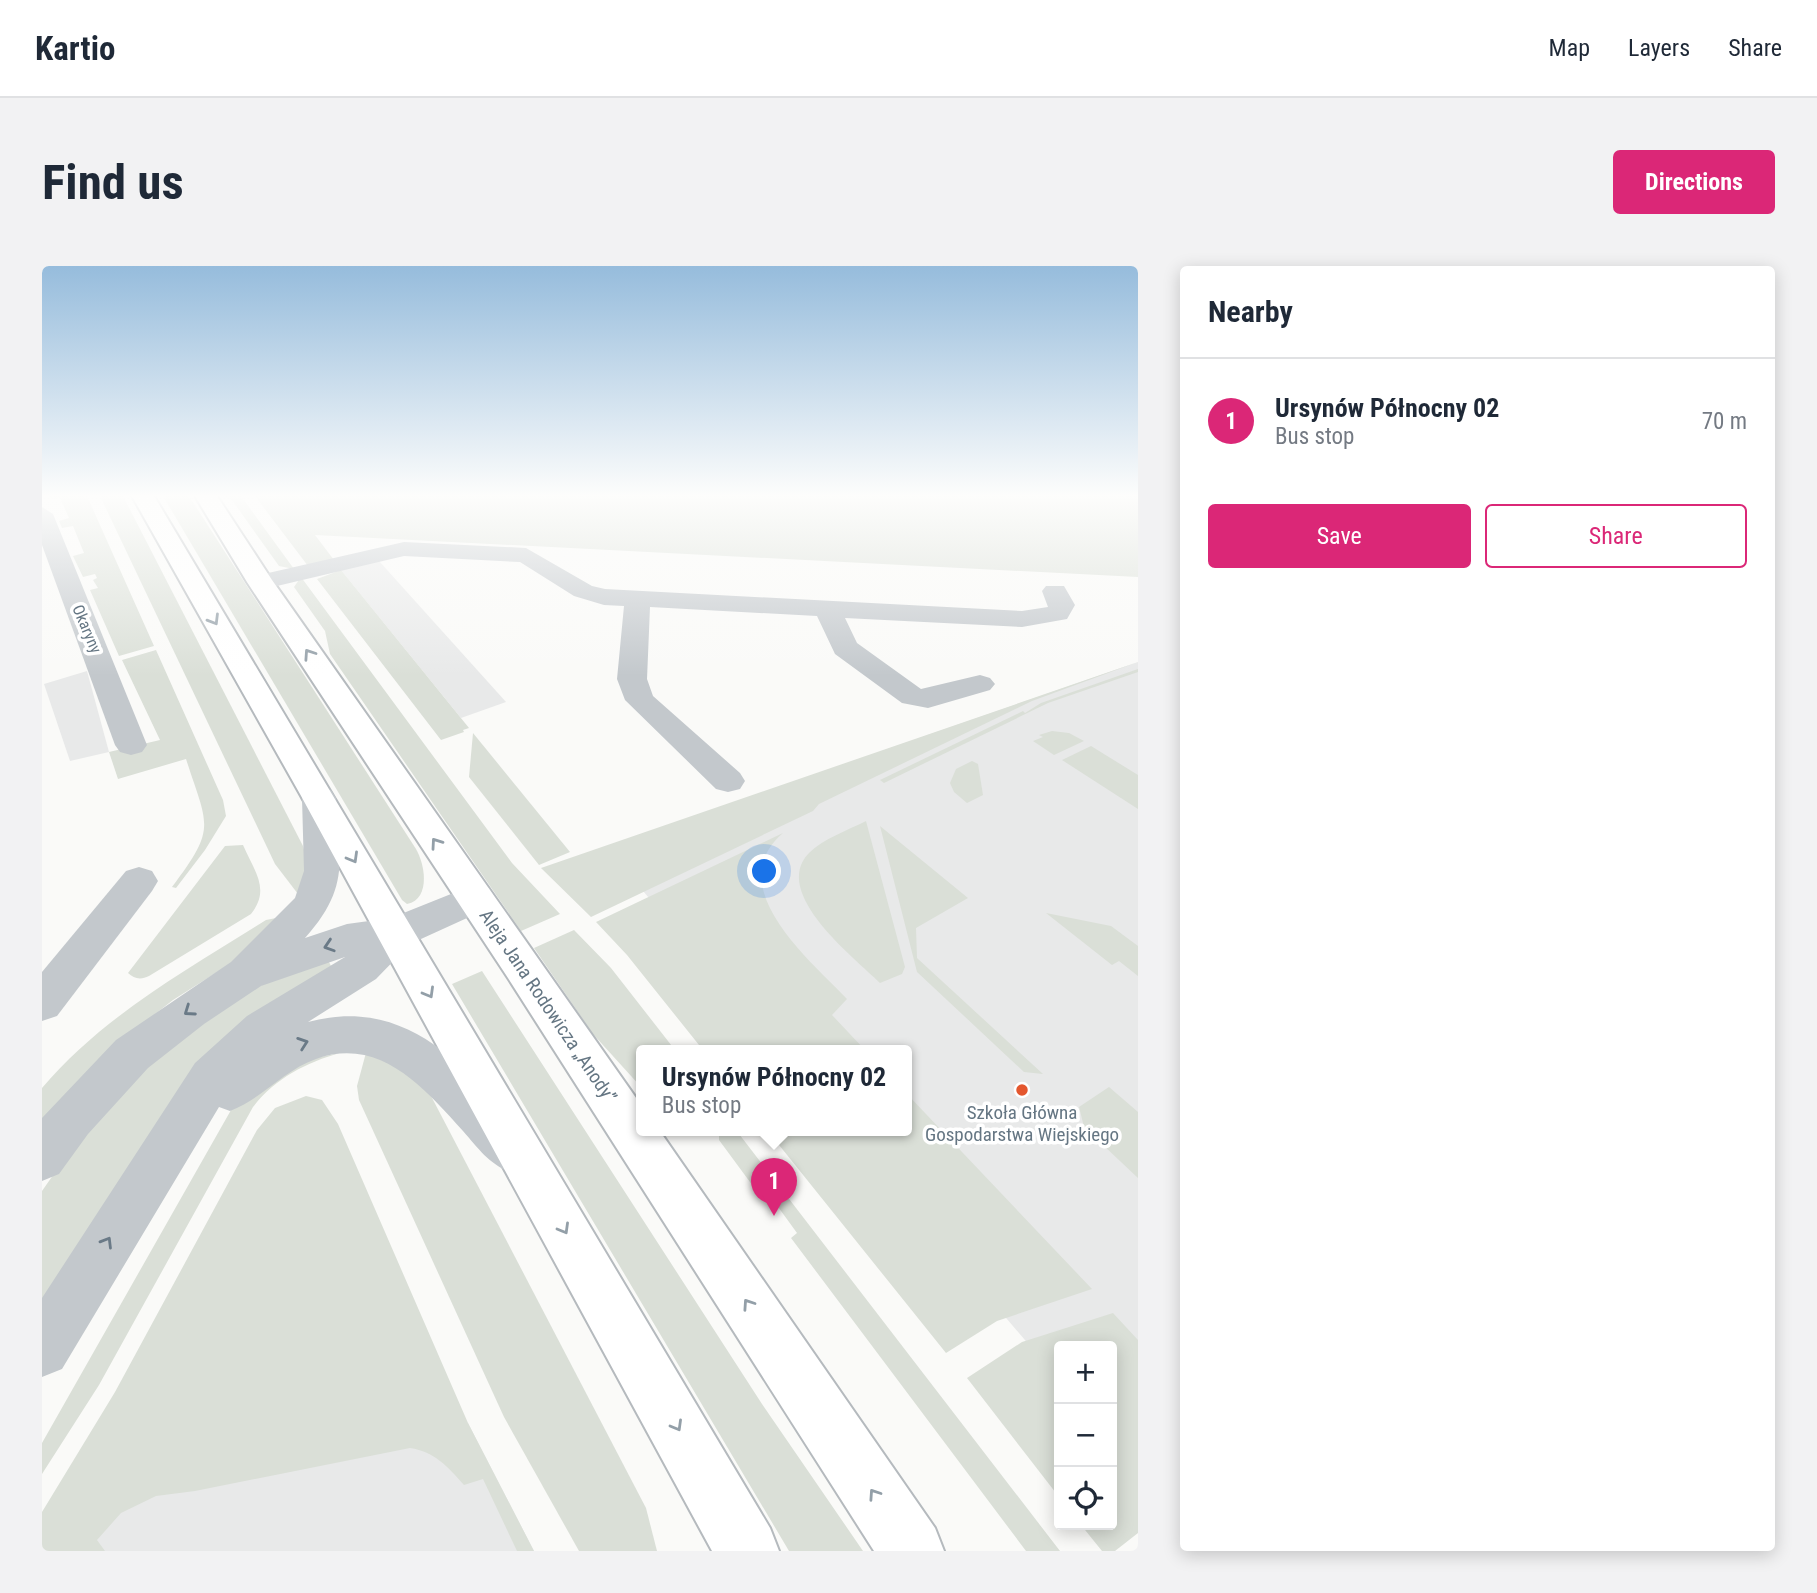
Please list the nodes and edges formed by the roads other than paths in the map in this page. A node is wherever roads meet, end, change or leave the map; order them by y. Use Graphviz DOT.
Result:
graph roads {
  1 [pos="58,556"];
  2 [pos="178,556"];
  3 [pos="244,556"];
  4 [pos="366,556"];
  5 [pos="528,556"];
  6 [pos="260,582"];
  7 [pos="71,591"];
  8 [pos="1055,591"];
  9 [pos="42,596"];
  10 [pos="638,598"];
  11 [pos="828,610"];
  12 [pos="980,684"];
  13 [pos="131,745"];
  14 [pos="728,781"];
  15 [pos="319,799"];
  16 [pos="139,881"];
  17 [pos="476,898"];
  18 [pos="396,933"];
  19 [pos="246,974"];
  20 [pos="42,1003"];
  21 [pos="169,1140"];
  22 [pos="42,1157"];
  23 [pos="530,1169"];
  24 [pos="42,1349"];
  25 [pos="747,1551"];
  26 [pos="912,1551"];
  1 -- 7 [label="street, Okaryny"];
  2 -- 15 [label="main road, one-way"];
  3 -- 6 [label="main road, Aleja Jana Rodowicza „Anody”"];
  4 -- 6 [label="street"];
  5 -- 10 [label="street"];
  17 -- 6 [label="main road, Aleja Jana Rodowicza „Anody”, one-way"];
  7 -- 9 [label="street"];
  7 -- 13 [label="street, Okaryny"];
  8 -- 11 [label="street"];
  10 -- 11 [label="street"];
  10 -- 14 [label="street"];
  11 -- 12 [label="street"];
  15 -- 18 [label="main road, one-way"];
  15 -- 19 [label="street"];
  16 -- 20 [label="street"];
  17 -- 18 [label="street"];
  26 -- 17 [label="main road, Aleja Jana Rodowicza „Anody”, one-way"];
  18 -- 19 [label="street, one-way"];
  18 -- 21 [label="street"];
  18 -- 23 [label="main road, one-way"];
  19 -- 22 [label="street, one-way"];
  21 -- 23 [label="street, one-way"];
  24 -- 21 [label="street, one-way"];
  23 -- 25 [label="main road, one-way"];
}
